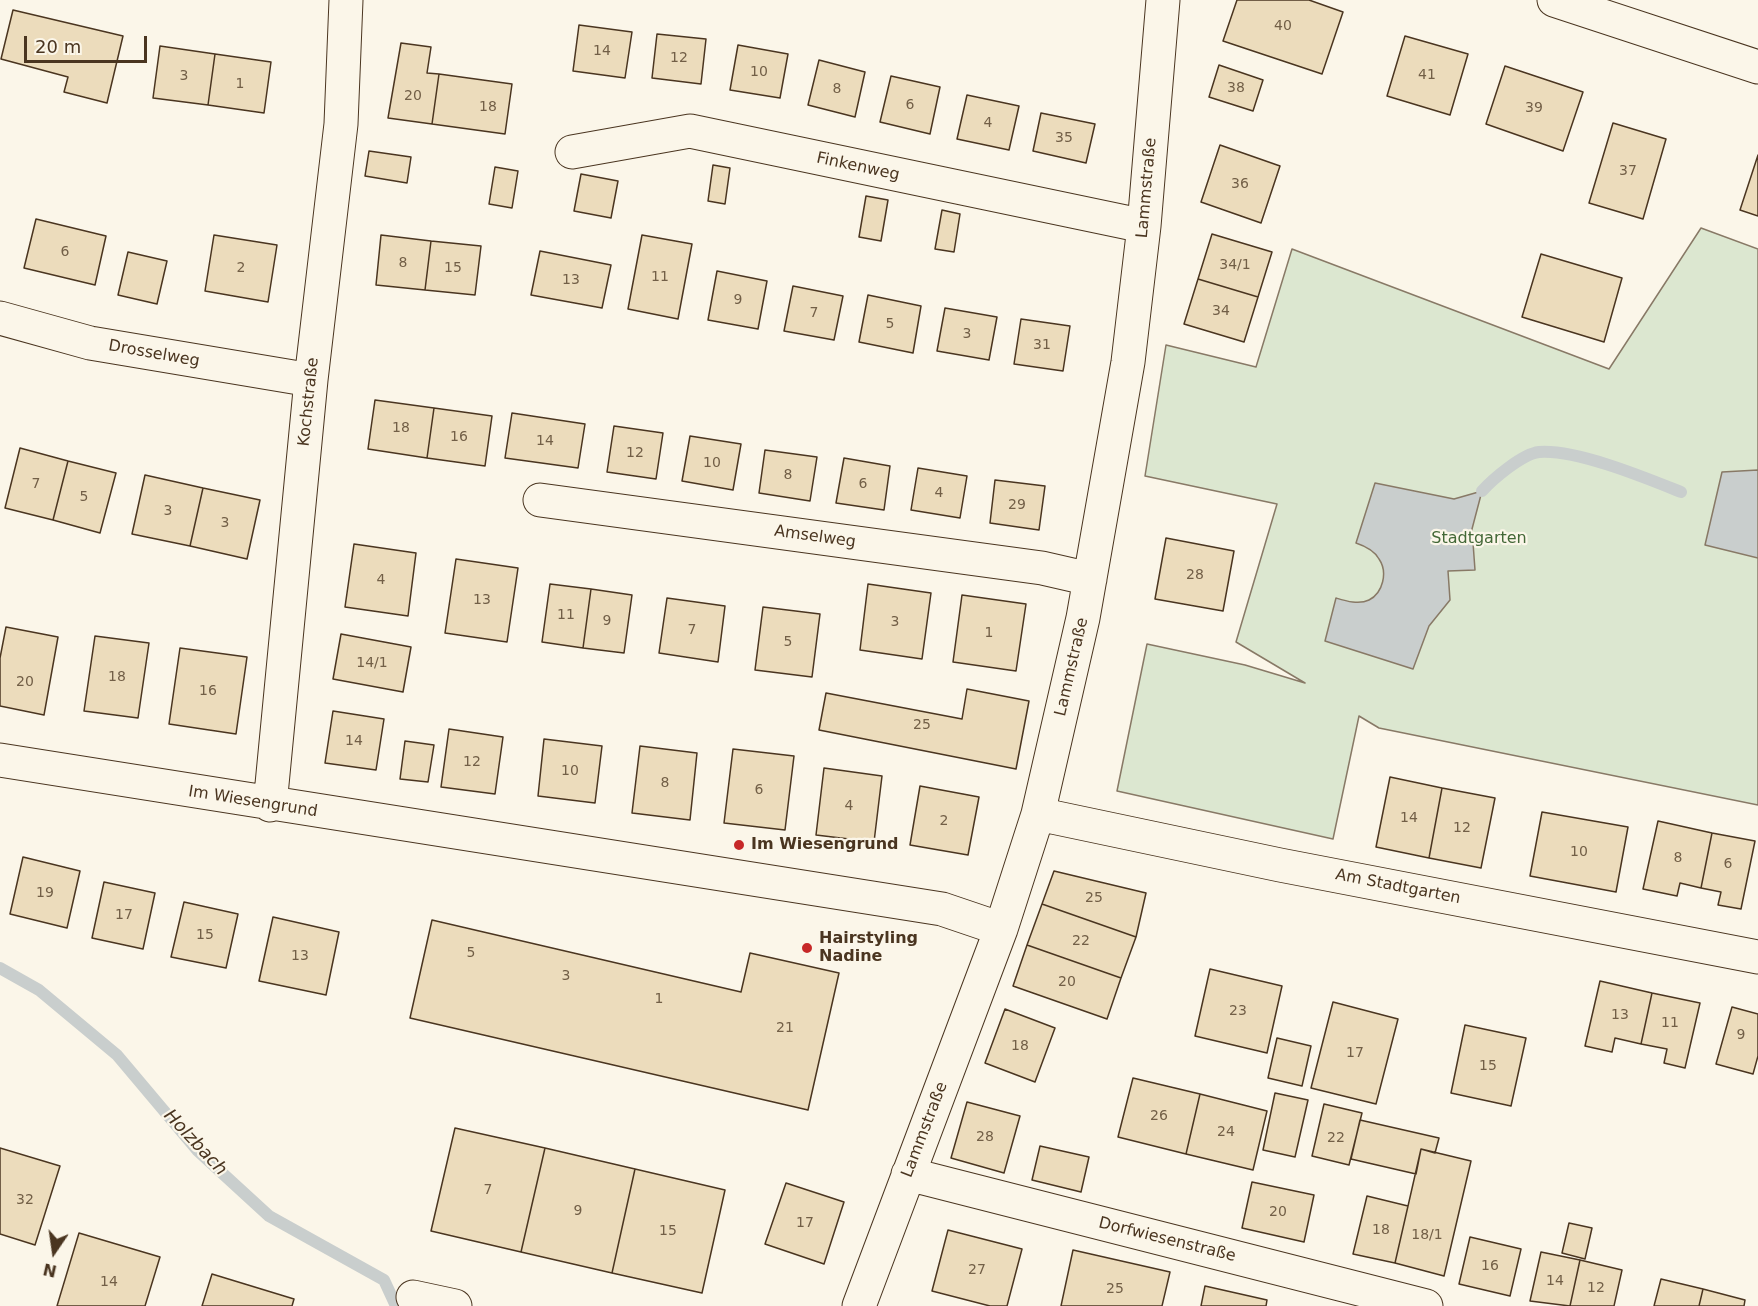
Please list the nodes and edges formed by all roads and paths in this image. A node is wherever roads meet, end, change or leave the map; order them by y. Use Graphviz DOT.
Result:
graph roads {
  1 [pos="346,0"];
  2 [pos="1163,0"];
  3 [pos="1554,0"];
  4 [pos="1758,67"];
  5 [pos="572,152"];
  6 [pos="1144,226"];
  7 [pos="0,318"];
  8 [pos="310,380"];
  9 [pos="540,500"];
  10 [pos="1090,579"];
  11 [pos="0,760"];
  12 [pos="270,805"];
  13 [pos="1038,813"];
  14 [pos="1001,929"];
  15 [pos="1758,957"];
  16 [pos="908,1174"];
  17 [pos="413,1297"];
  18 [pos="455,1306"];
  19 [pos="859,1306"];
  20 [pos="1426,1306"];
  1 -- 8 [label="street, Kochstraße"];
  2 -- 6 [label="street, Lammstraße"];
  3 -- 4 [label="street"];
  5 -- 6 [label="street, Finkenweg"];
  6 -- 10 [label="street, Lammstraße"];
  7 -- 8 [label="street, Drosselweg"];
  8 -- 12 [label="street, Kochstraße"];
  9 -- 10 [label="street, Amselweg"];
  10 -- 13 [label="street, Lammstraße"];
  11 -- 12 [label="street, Im Wiesengrund"];
  12 -- 14 [label="street, Im Wiesengrund"];
  13 -- 14 [label="street, Lammstraße"];
  13 -- 15 [label="street, Am Stadtgarten"];
  14 -- 16 [label="street, Lammstraße"];
  16 -- 19 [label="street, Lammstraße"];
  16 -- 20 [label="street, Dorfwiesenstraße"];
  17 -- 18 [label="street"];
}
